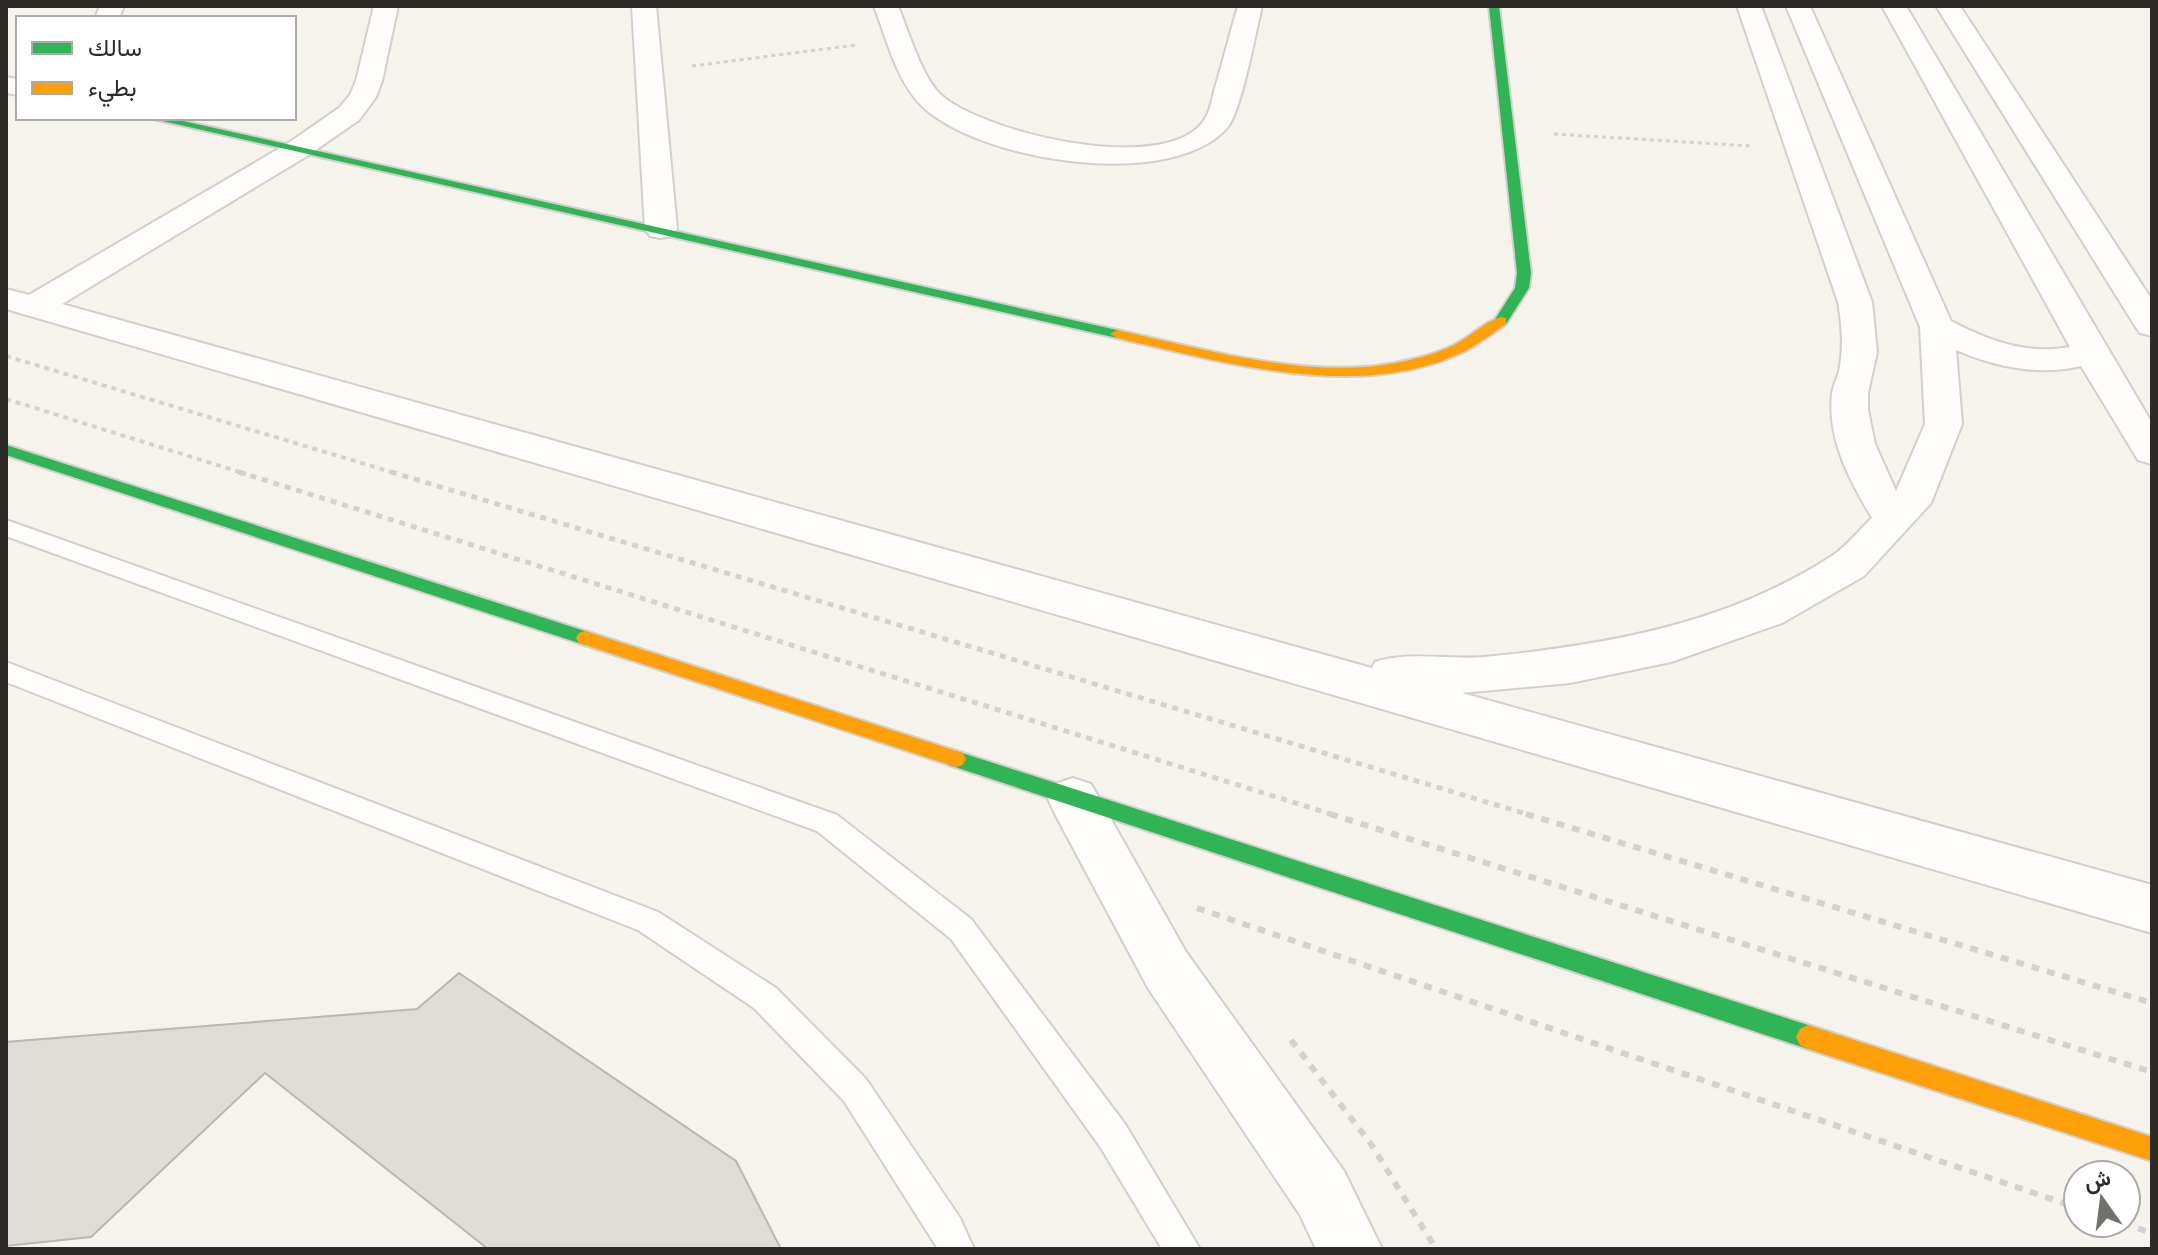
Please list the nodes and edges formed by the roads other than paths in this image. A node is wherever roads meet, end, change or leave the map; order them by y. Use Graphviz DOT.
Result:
graph roads {
  1 [pos="386,6"];
  2 [pos="644,6"];
  3 [pos="886,6"];
  4 [pos="1250,6"];
  5 [pos="1749,6"];
  6 [pos="1798,6"];
  7 [pos="1894,6"];
  8 [pos="1948,6"];
  9 [pos="1491,7"];
  10 [pos="1761,37"];
  11 [pos="1813,41"];
  12 [pos="164,120"];
  13 [pos="297,150"];
  14 [pos="2053,226"];
  15 [pos="661,229"];
  16 [pos="20,303"];
  17 [pos="2152,326"];
  18 [pos="1937,327"];
  19 [pos="2090,352"];
  20 [pos="6,450"];
  21 [pos="2152,451"];
  22 [pos="1894,521"];
  23 [pos="6,528"];
  24 [pos="1320,671"];
  25 [pos="6,672"];
  26 [pos="1073,799"];
  27 [pos="2152,909"];
  28 [pos="2152,1149"];
  29 [pos="956,1249"];
  30 [pos="1182,1249"];
  31 [pos="1350,1249"];
  1 -- 13 [label="street"];
  2 -- 15 [label="street"];
  3 -- 4 [label="street"];
  5 -- 10 [label="street"];
  6 -- 11 [label="street"];
  7 -- 14 [label="street"];
  8 -- 14 [label="street"];
  9 -- 15 [label="street"];
  10 -- 11 [label="street"];
  10 -- 22 [label="street"];
  11 -- 18 [label="street"];
  12 -- 13 [label="street"];
  13 -- 15 [label="street"];
  13 -- 16 [label="street"];
  14 -- 17 [label="street"];
  14 -- 19 [label="street"];
  16 -- 24 [label="street"];
  18 -- 19 [label="street"];
  18 -- 22 [label="street"];
  19 -- 21 [label="street"];
  20 -- 26 [label="street"];
  22 -- 24 [label="street"];
  23 -- 30 [label="lane"];
  24 -- 27 [label="street"];
  25 -- 29 [label="lane"];
  26 -- 28 [label="street"];
  26 -- 31 [label="street"];
}
